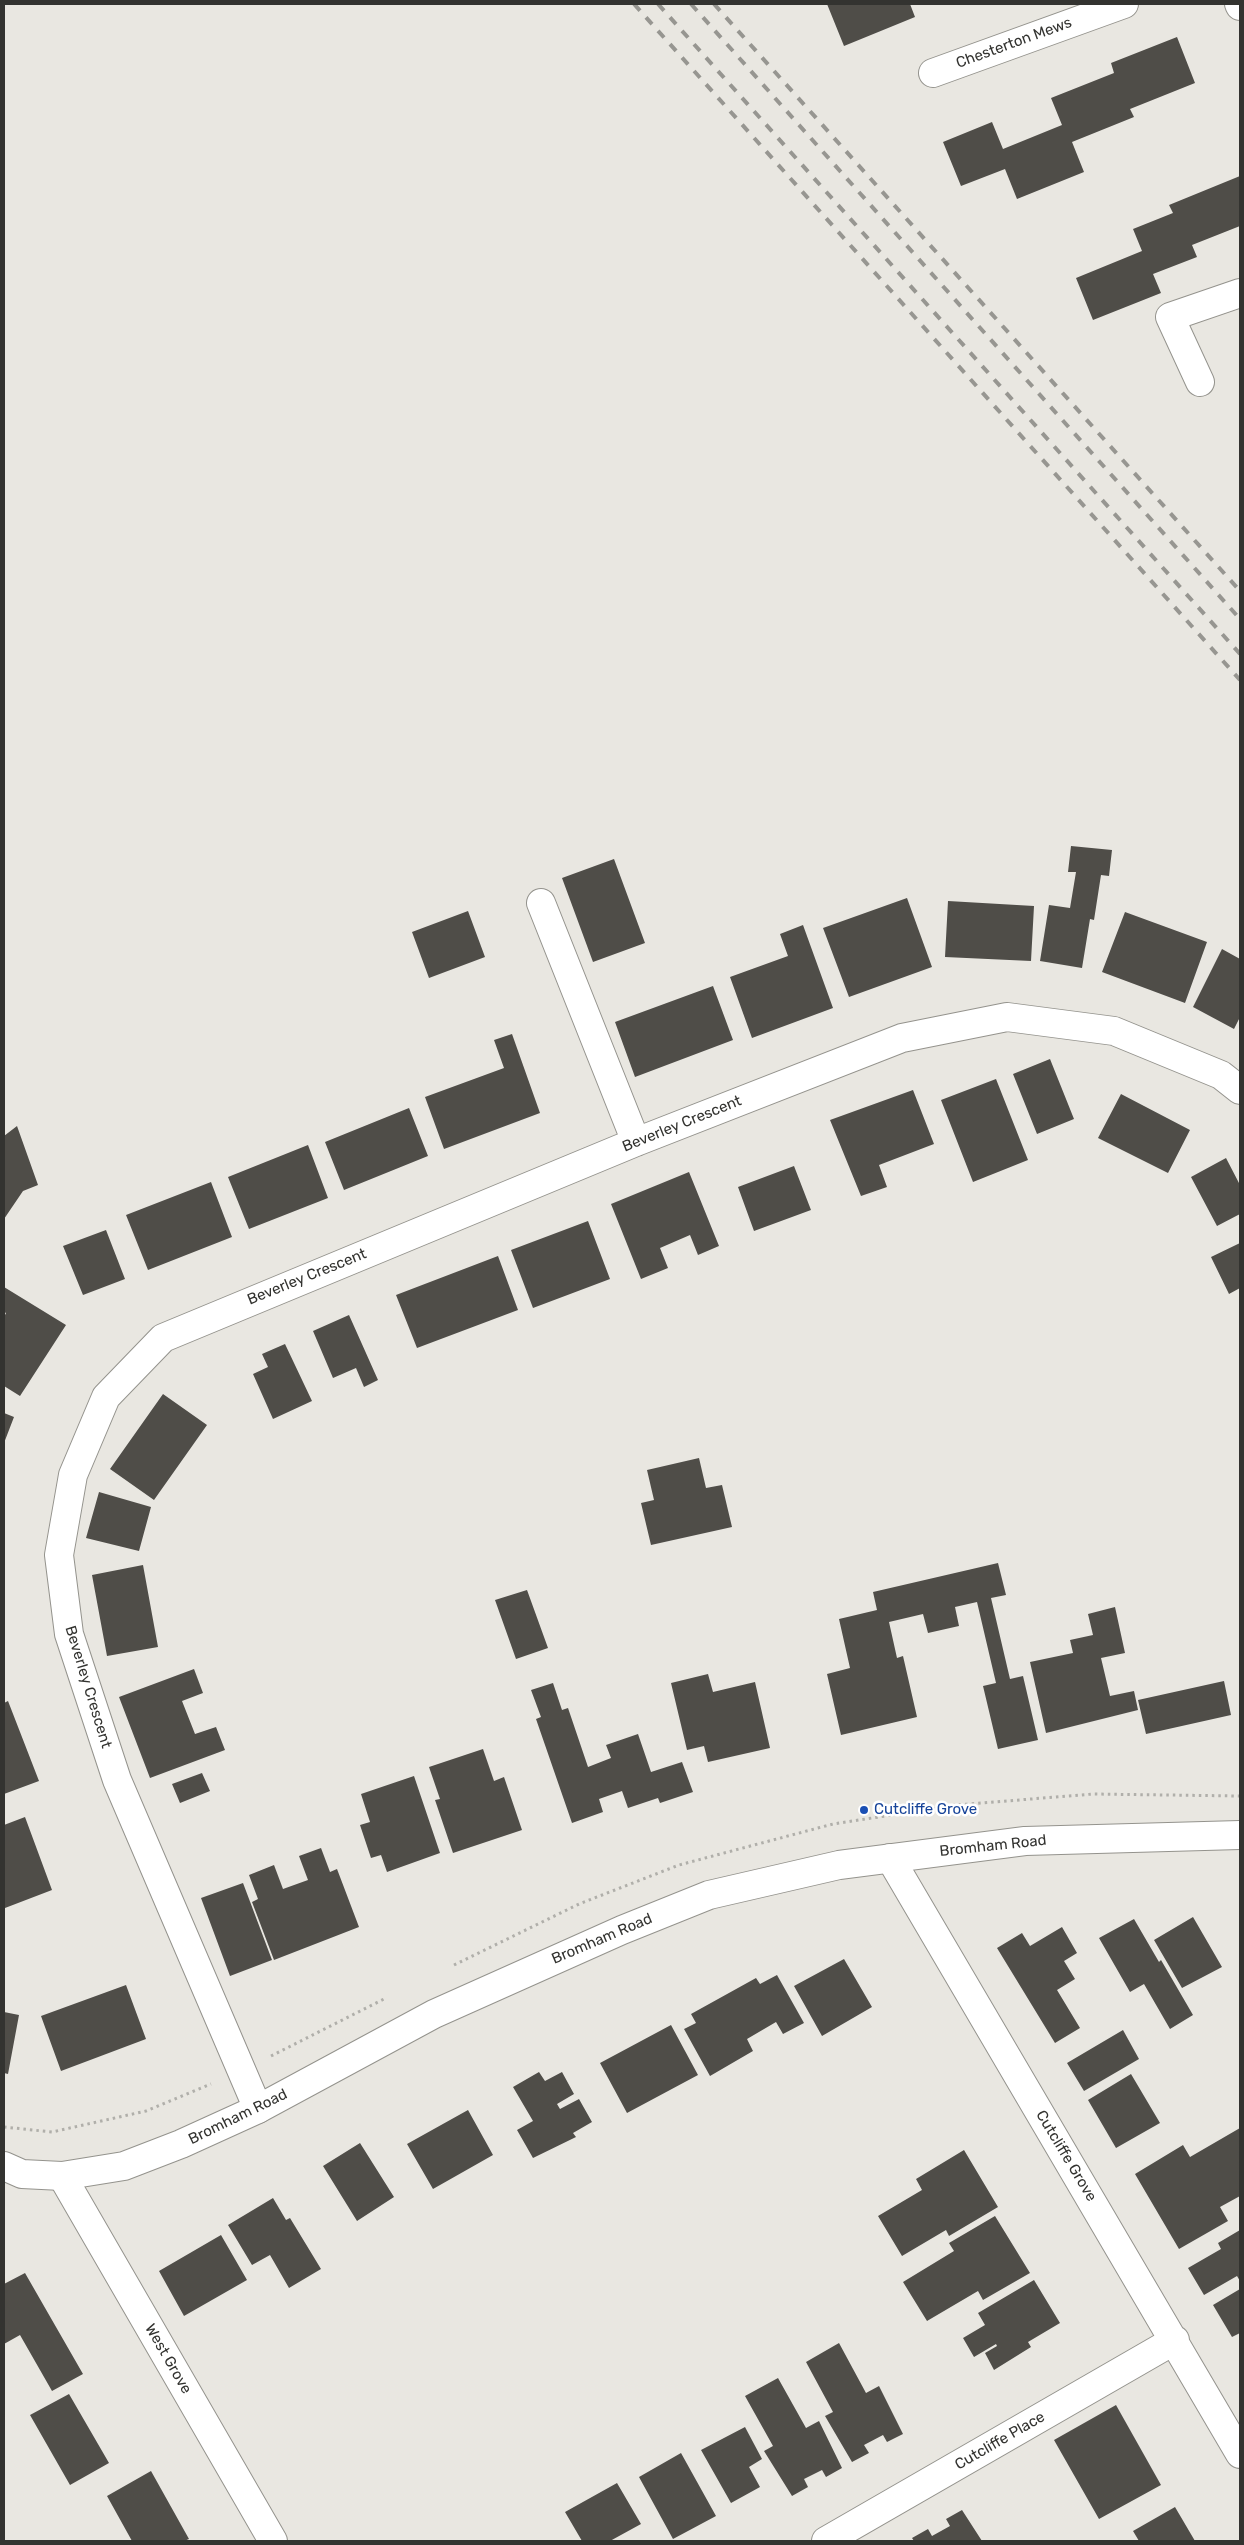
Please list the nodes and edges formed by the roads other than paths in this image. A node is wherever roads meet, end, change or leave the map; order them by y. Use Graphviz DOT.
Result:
graph roads {
  1 [pos="1124,4"];
  2 [pos="933,73"];
  3 [pos="1240,293"];
  4 [pos="1200,382"];
  5 [pos="541,903"];
  6 [pos="1240,1090"];
  7 [pos="636,1142"];
  8 [pos="1240,1835"];
  9 [pos="890,1858"];
  10 [pos="258,2109"];
  11 [pos="4,2166"];
  12 [pos="62,2176"];
  13 [pos="1174,2340"];
  14 [pos="1240,2454"];
  15 [pos="273,2541"];
  16 [pos="826,2541"];
  1 -- 2 [label="street, Chesterton Mews"];
  3 -- 4 [label="street"];
  5 -- 7 [label="street"];
  6 -- 7 [label="street, Beverley Crescent"];
  7 -- 10 [label="street, Beverley Crescent"];
  8 -- 9 [label="street, Bromham Road"];
  9 -- 10 [label="street, Bromham Road"];
  9 -- 13 [label="street, Cutcliffe Grove"];
  10 -- 12 [label="street, Bromham Road"];
  11 -- 12 [label="street, Bromham Road"];
  12 -- 15 [label="street, West Grove"];
  13 -- 14 [label="street, Cutcliffe Grove"];
  13 -- 16 [label="street, Cutcliffe Place"];
}
